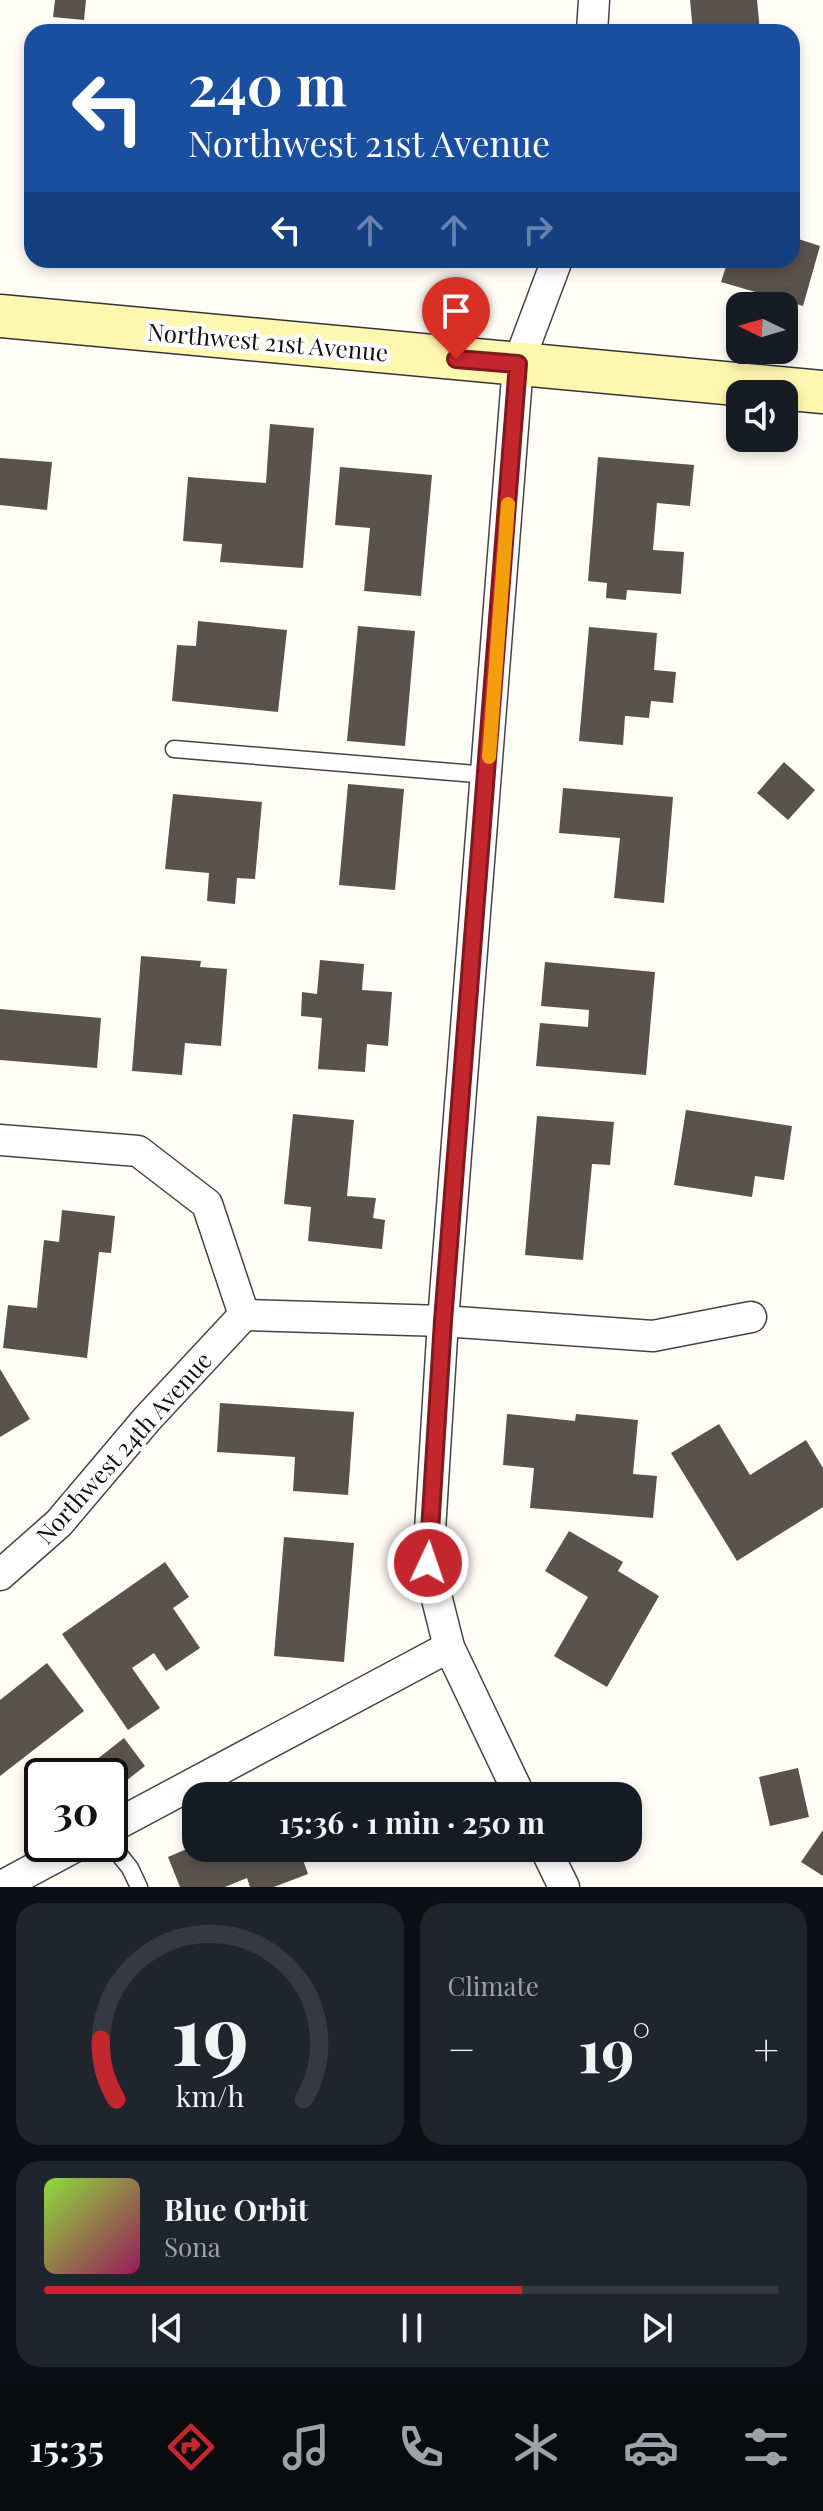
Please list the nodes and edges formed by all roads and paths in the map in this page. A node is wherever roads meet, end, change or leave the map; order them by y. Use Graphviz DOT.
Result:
graph roads {
  1 [pos="594,0"];
  2 [pos="592,24"];
  3 [pos="554,268"];
  4 [pos="0,316"];
  5 [pos="518,364"];
  6 [pos="823,392"];
  7 [pos="174,749"];
  8 [pos="488,775"];
  9 [pos="0,1140"];
  10 [pos="244,1315"];
  11 [pos="751,1317"];
  12 [pos="443,1321"];
  13 [pos="0,1575"];
  14 [pos="449,1647"];
  15 [pos="513,1782"];
  16 [pos="128,1818"];
  17 [pos="47,1862"];
  18 [pos="125,1862"];
  19 [pos="552,1862"];
  20 [pos="0,1887"];
  21 [pos="139,1887"];
  22 [pos="564,1887"];
  1 -- 2 [label="street"];
  3 -- 5 [label="street"];
  4 -- 5 [label="street, Northwest 21st Avenue"];
  5 -- 6 [label="street, Northwest 21st Avenue"];
  5 -- 8 [label="street"];
  7 -- 8 [label="lane"];
  8 -- 12 [label="street"];
  9 -- 10 [label="street"];
  10 -- 12 [label="street"];
  10 -- 13 [label="street, Northwest 24th Avenue"];
  11 -- 12 [label="street"];
  12 -- 14 [label="street"];
  14 -- 15 [label="street"];
  14 -- 16 [label="street"];
  17 -- 20 [label="street"];
  18 -- 21 [label="lane"];
  19 -- 22 [label="street"];
}
